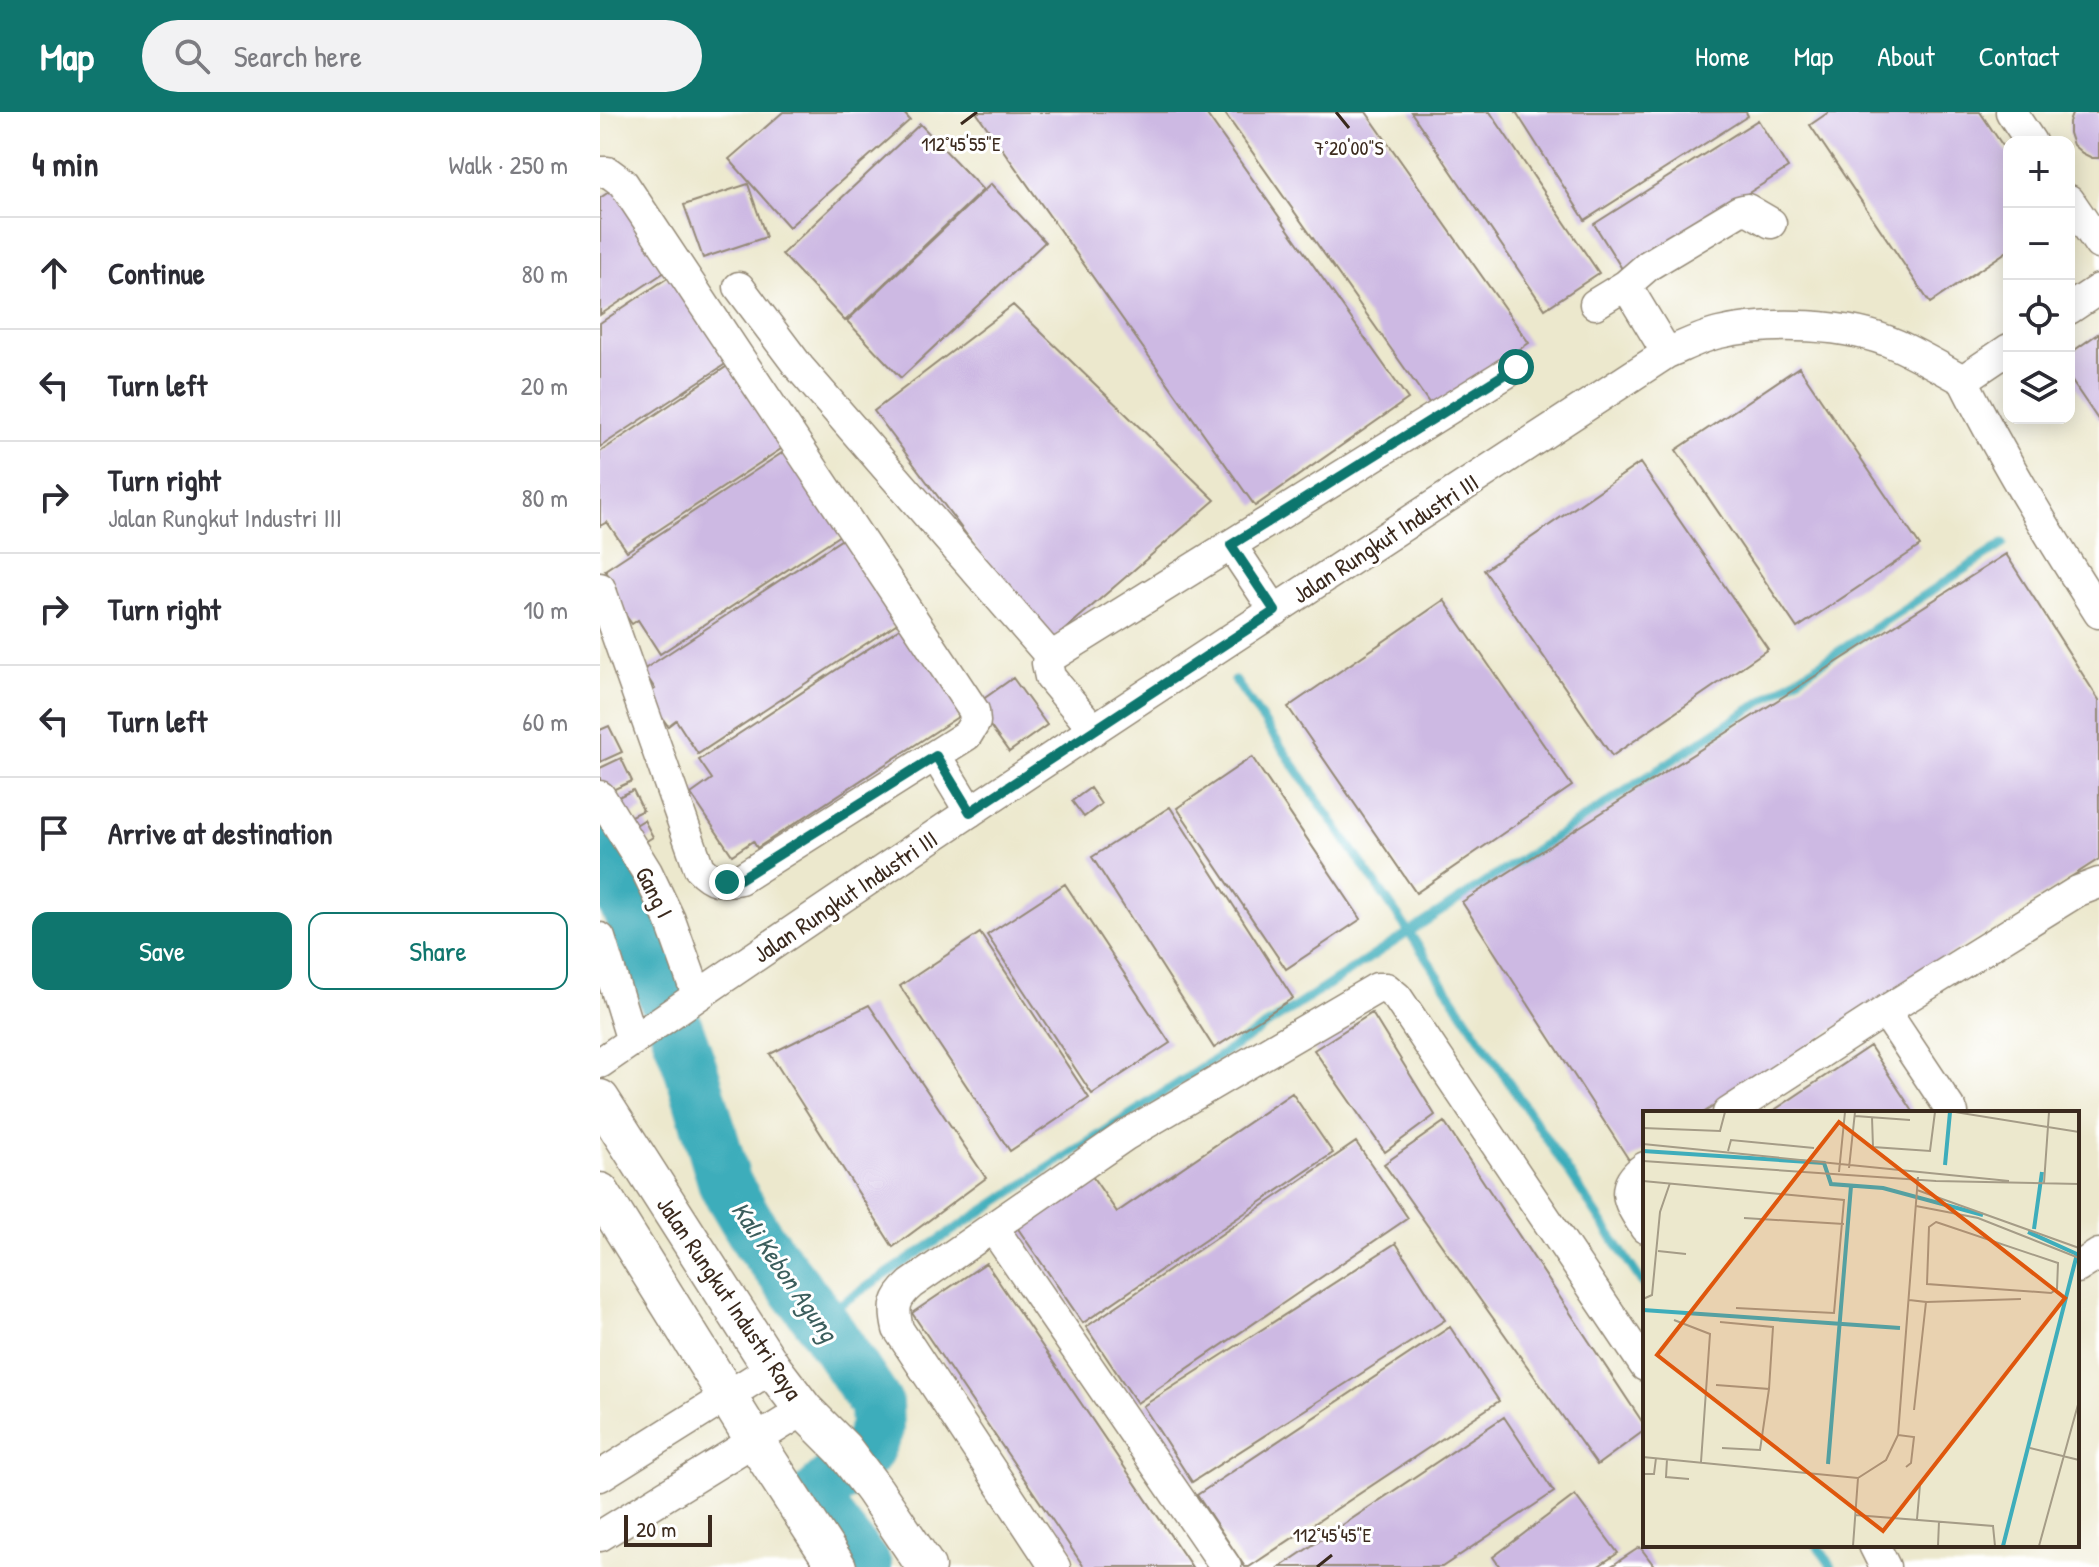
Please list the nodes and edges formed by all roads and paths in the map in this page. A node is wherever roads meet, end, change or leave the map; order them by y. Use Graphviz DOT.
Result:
graph roads {
  1 [pos="2011,112"];
  2 [pos="2027,136"];
  3 [pos="600,172"];
  4 [pos="2074,208"];
  5 [pos="1771,223"];
  6 [pos="2099,244"];
  7 [pos="1626,285"];
  8 [pos="739,287"];
  9 [pos="2099,289"];
  10 [pos="1595,304"];
  11 [pos="2075,305"];
  12 [pos="2005,352"];
  13 [pos="1667,353"];
  14 [pos="1516,367"];
  15 [pos="1963,380"];
  16 [pos="1231,545"];
  17 [pos="600,588"];
  18 [pos="1275,611"];
  19 [pos="2099,613"];
  20 [pos="1051,657"];
  21 [pos="1094,730"];
  22 [pos="936,756"];
  23 [pos="600,796"];
  24 [pos="970,812"];
  25 [pos="2099,883"];
  26 [pos="600,938"];
  27 [pos="690,1000"];
  28 [pos="1885,1011"];
  29 [pos="634,1040"];
  30 [pos="600,1063"];
  31 [pos="600,1099"];
  32 [pos="1731,1111"];
  33 [pos="1952,1111"];
  34 [pos="1643,1169"];
  35 [pos="600,1192"];
  36 [pos="1643,1225"];
  37 [pos="993,1228"];
  38 [pos="2099,1254"];
  39 [pos="2079,1267"];
  40 [pos="1643,1363"];
  41 [pos="772,1368"];
  42 [pos="728,1397"];
  43 [pos="804,1410"];
  44 [pos="755,1441"];
  45 [pos="600,1476"];
  46 [pos="600,1536"];
  47 [pos="1875,1547"];
  48 [pos="837,1567"];
  49 [pos="926,1567"];
  50 [pos="1055,1567"];
  51 [pos="1226,1567"];
  52 [pos="1885,1567"];
  1 -- 2 [label="street"];
  3 -- 22 [label="street"];
  4 -- 6 [label="street"];
  5 -- 7 [label="street"];
  7 -- 10 [label="street"];
  7 -- 13 [label="street"];
  8 -- 20 [label="street"];
  9 -- 11 [label="street"];
  12 -- 15 [label="street"];
  13 -- 15 [label="street, Jalan Rungkut Industri III"];
  13 -- 18 [label="street, Jalan Rungkut Industri III"];
  14 -- 16 [label="street"];
  15 -- 19 [label="street"];
  16 -- 18 [label="street"];
  16 -- 20 [label="street"];
  17 -- 22 [label="street"];
  18 -- 21 [label="street, Jalan Rungkut Industri III"];
  20 -- 21 [label="street"];
  21 -- 24 [label="street, Jalan Rungkut Industri III"];
  22 -- 24 [label="street"];
  23 -- 27 [label="street, Gang I"];
  24 -- 27 [label="street, Jalan Rungkut Industri III"];
  25 -- 28 [label="street"];
  26 -- 29 [label="street"];
  27 -- 29 [label="street, Jalan Rungkut Industri III"];
  28 -- 32 [label="street"];
  28 -- 33 [label="street"];
  29 -- 30 [label="street, Jalan Rungkut Industri III"];
  31 -- 41 [label="main road, Jalan Rungkut Industri Raya"];
  34 -- 36 [label="street"];
  35 -- 42 [label="main road, Jalan Rungkut Industri Raya"];
  37 -- 40 [label="street"];
  37 -- 50 [label="street"];
  37 -- 51 [label="street"];
  38 -- 39 [label="street"];
  41 -- 42 [label="street"];
  41 -- 43 [label="main road, Jalan Rungkut Industri Raya"];
  42 -- 44 [label="main road, Jalan Rungkut Industri Raya"];
  42 -- 45 [label="street"];
  43 -- 44 [label="street"];
  43 -- 49 [label="main road, Jalan Rungkut Industri Raya"];
  44 -- 46 [label="street"];
  44 -- 48 [label="main road, Jalan Rungkut Industri Raya"];
  47 -- 52 [label="street"];
}
